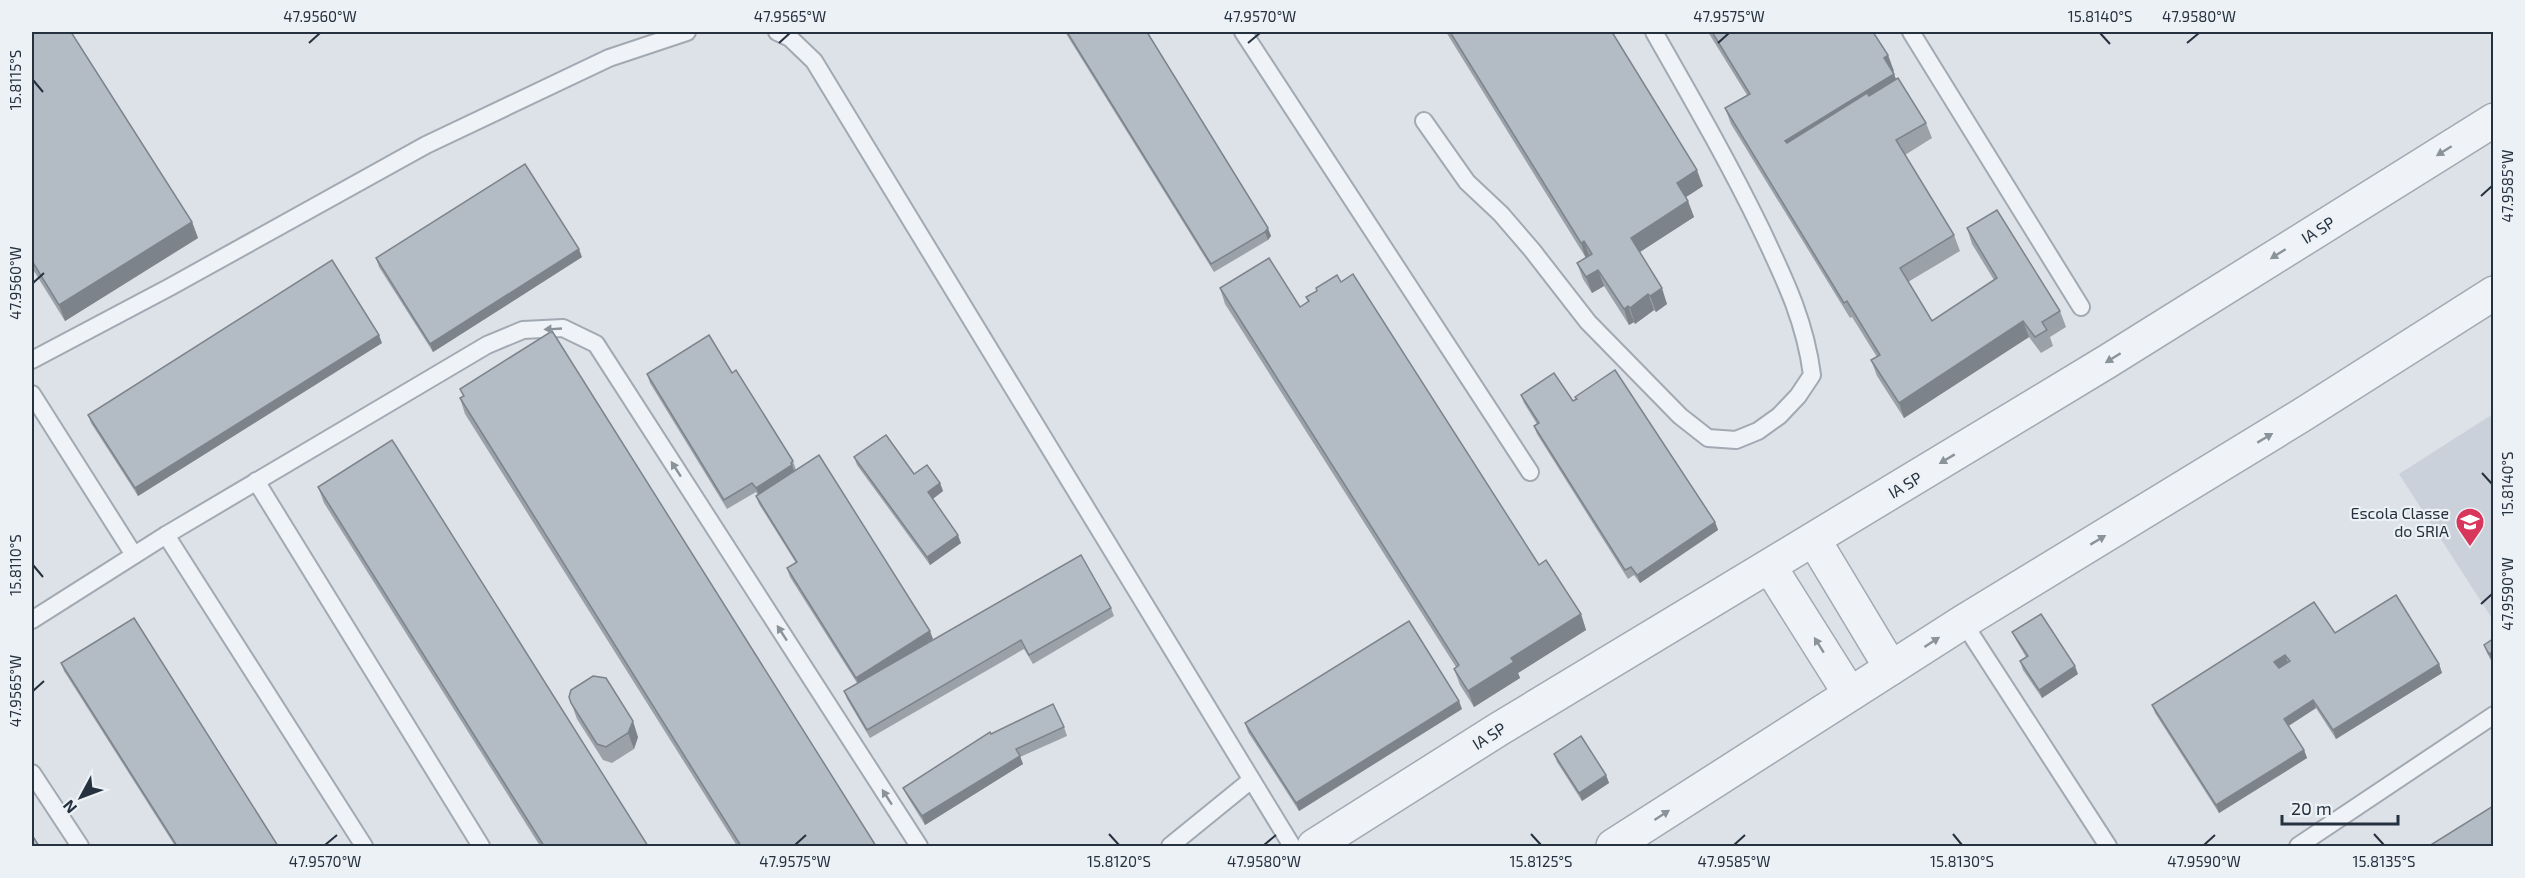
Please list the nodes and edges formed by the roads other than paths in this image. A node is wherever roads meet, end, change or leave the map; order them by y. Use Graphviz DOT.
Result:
graph roads {
  1 [pos="687,32"];
  2 [pos="777,32"];
  3 [pos="1243,32"];
  4 [pos="1654,32"];
  5 [pos="1911,32"];
  6 [pos="1424,121"];
  7 [pos="2487,132"];
  8 [pos="2493,293"];
  9 [pos="2081,307"];
  10 [pos="32,360"];
  11 [pos="32,394"];
  12 [pos="1530,472"];
  13 [pos="256,481"];
  14 [pos="166,535"];
  15 [pos="1814,540"];
  16 [pos="134,555"];
  17 [pos="1770,567"];
  18 [pos="32,620"];
  19 [pos="1963,622"];
  20 [pos="1891,668"];
  21 [pos="1851,694"];
  22 [pos="2493,715"];
  23 [pos="32,773"];
  24 [pos="1250,781"];
  25 [pos="80,846"];
  26 [pos="364,846"];
  27 [pos="481,846"];
  28 [pos="919,846"];
  29 [pos="1170,846"];
  30 [pos="1292,846"];
  31 [pos="1314,846"];
  32 [pos="1613,846"];
  33 [pos="2108,846"];
  34 [pos="2298,846"];
  1 -- 10 [label="lane"];
  2 -- 24 [label="lane"];
  3 -- 12 [label="lane"];
  4 -- 6 [label="lane"];
  5 -- 9 [label="lane"];
  7 -- 15 [label="street, IA SP, one-way"];
  19 -- 8 [label="street, one-way"];
  11 -- 16 [label="lane"];
  13 -- 14 [label="lane"];
  13 -- 27 [label="lane"];
  28 -- 13 [label="lane, one-way"];
  14 -- 16 [label="lane"];
  14 -- 26 [label="lane"];
  15 -- 17 [label="street, IA SP"];
  15 -- 20 [label="street"];
  16 -- 18 [label="lane"];
  21 -- 17 [label="street, one-way"];
  17 -- 31 [label="street, IA SP"];
  20 -- 19 [label="street, one-way"];
  19 -- 33 [label="lane"];
  20 -- 21 [label="street"];
  32 -- 21 [label="street, one-way"];
  22 -- 34 [label="lane"];
  23 -- 25 [label="lane"];
  24 -- 29 [label="lane"];
  24 -- 30 [label="lane"];
}
